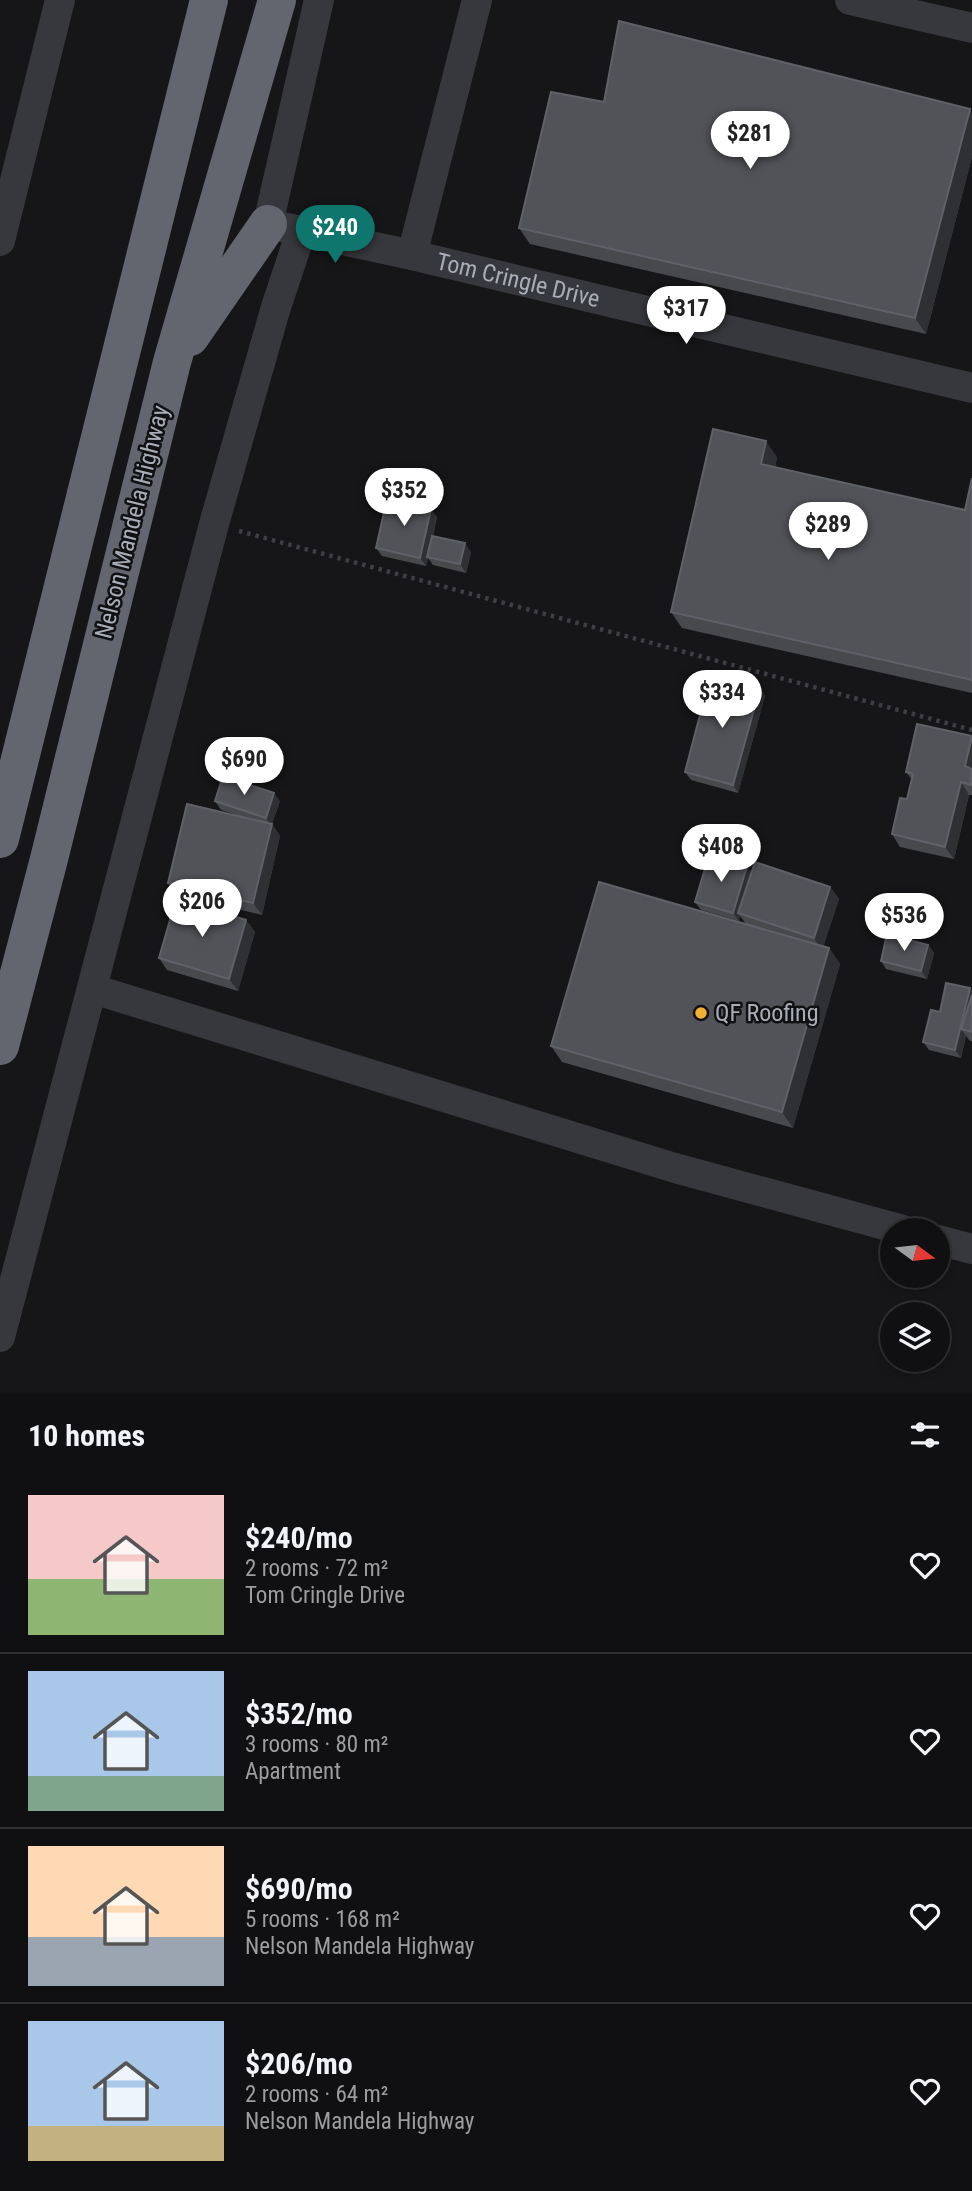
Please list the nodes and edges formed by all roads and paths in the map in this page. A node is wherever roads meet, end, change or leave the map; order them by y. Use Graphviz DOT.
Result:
graph roads {
  1 [pos="60,0"];
  2 [pos="209,0"];
  3 [pos="277,0"];
  4 [pos="319,0"];
  5 [pos="477,0"];
  6 [pos="850,0"];
  7 [pos="972,28"];
  8 [pos="285,228"];
  9 [pos="0,241"];
  10 [pos="412,255"];
  11 [pos="172,362"];
  12 [pos="972,388"];
  13 [pos="214,524"];
  14 [pos="972,730"];
  15 [pos="0,839"];
  16 [pos="93,989"];
  17 [pos="0,1046"];
  18 [pos="880,1224"];
  19 [pos="950,1243"];
  20 [pos="972,1249"];
  21 [pos="0,1338"];
  1 -- 9 [label="street"];
  2 -- 15 [label="highway"];
  3 -- 11 [label="highway, Nelson Mandela Highway"];
  4 -- 8 [label="street"];
  5 -- 10 [label="street"];
  6 -- 7 [label="street"];
  8 -- 10 [label="street, Tom Cringle Drive"];
  8 -- 11 [label="highway"];
  8 -- 13 [label="street"];
  10 -- 12 [label="street, Tom Cringle Drive"];
  11 -- 17 [label="highway, Nelson Mandela Highway"];
  13 -- 14 [label="path"];
  13 -- 16 [label="street"];
  16 -- 18 [label="street"];
  16 -- 21 [label="street"];
  19 -- 20 [label="street"];
}
